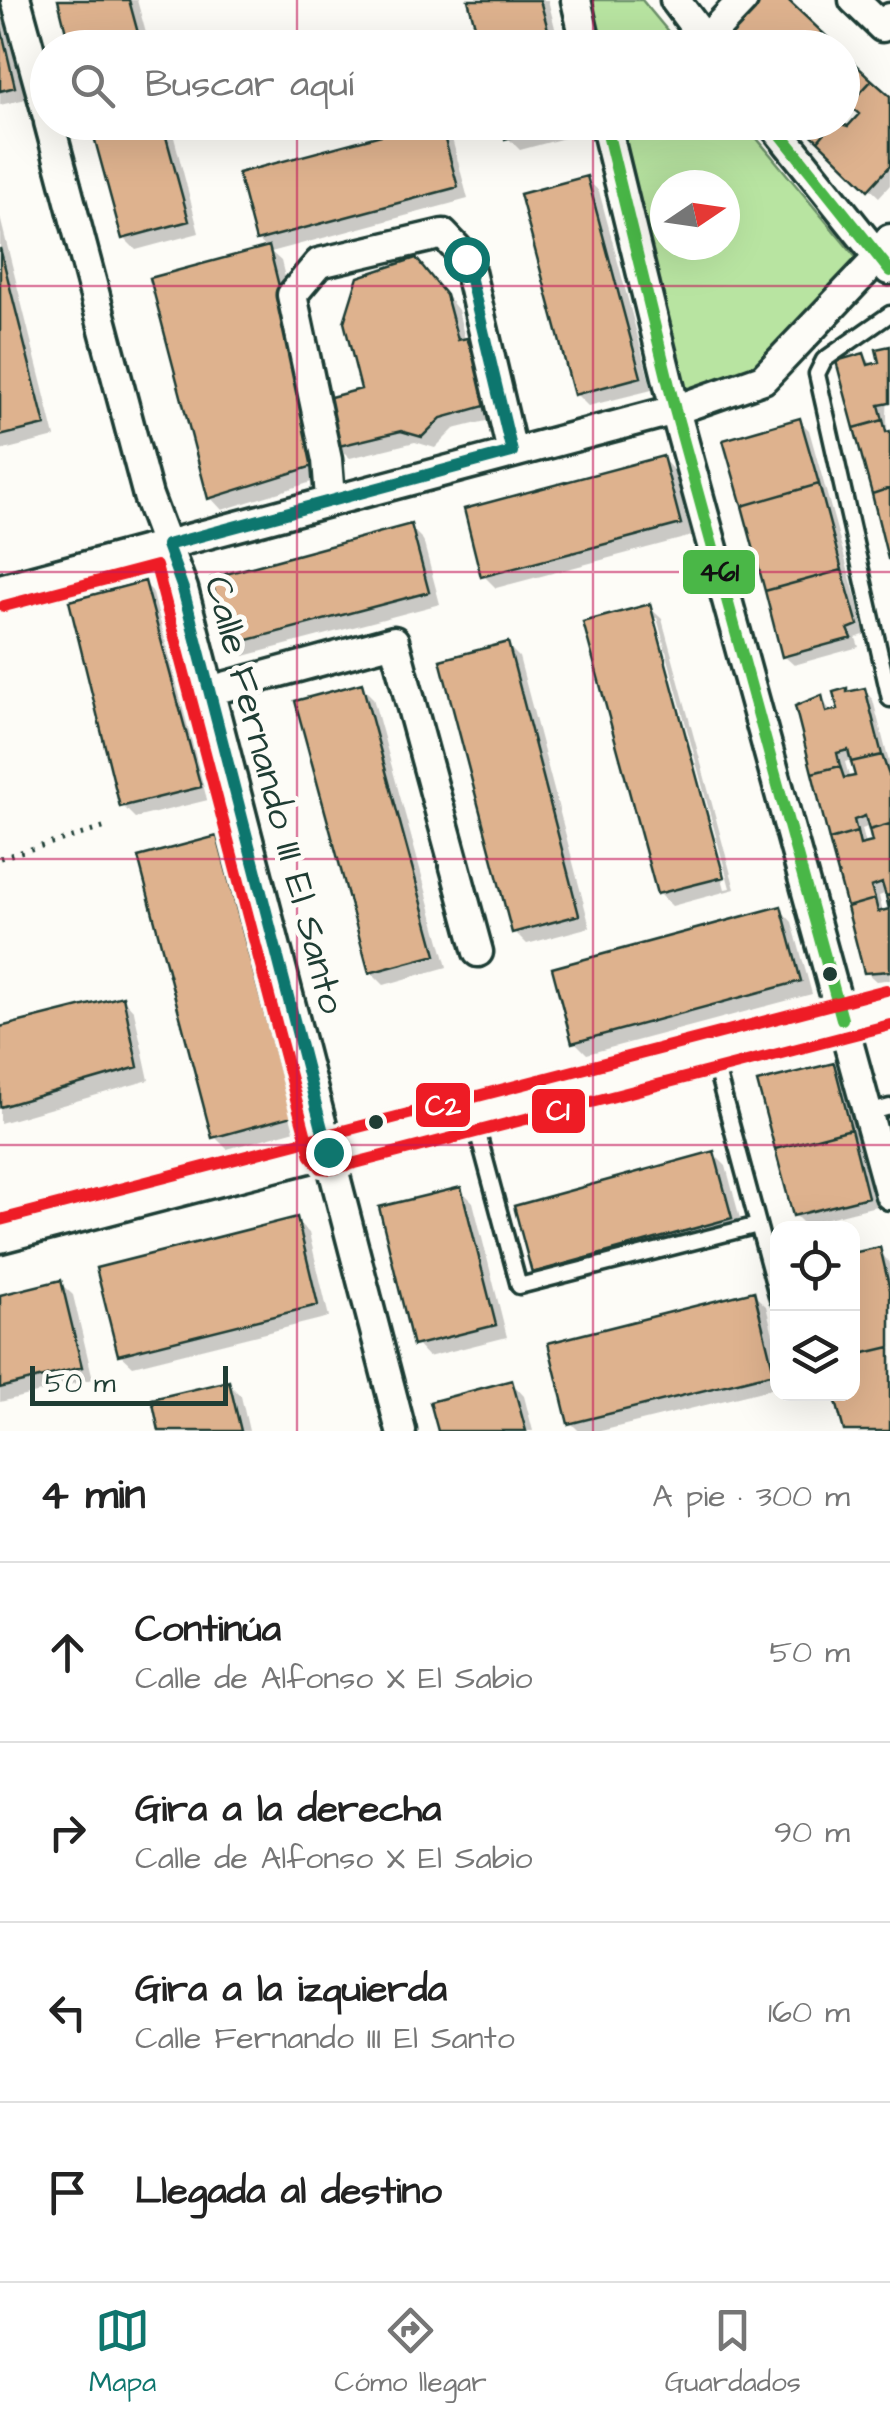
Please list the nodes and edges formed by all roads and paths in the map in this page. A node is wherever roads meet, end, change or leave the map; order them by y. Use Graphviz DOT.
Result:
graph roads {
  1 [pos="16,0"];
  2 [pos="576,0"];
  3 [pos="675,0"];
  4 [pos="743,0"];
  5 [pos="854,0"];
  6 [pos="890,18"];
  7 [pos="583,30"];
  8 [pos="698,30"];
  9 [pos="719,30"];
  10 [pos="30,52"];
  11 [pos="53,140"];
  12 [pos="610,140"];
  13 [pos="786,140"];
  14 [pos="886,256"];
  15 [pos="890,314"];
  16 [pos="675,410"];
  17 [pos="512,452"];
  18 [pos="330,498"];
  19 [pos="167,545"];
  20 [pos="0,588"];
  21 [pos="209,692"];
  22 [pos="890,698"];
  23 [pos="110,826"];
  24 [pos="0,858"];
  25 [pos="478,952"];
  26 [pos="890,1007"];
  27 [pos="842,1020"];
  28 [pos="712,1053"];
  29 [pos="879,1110"];
  30 [pos="473,1115"];
  31 [pos="328,1152"];
  32 [pos="890,1196"];
  33 [pos="758,1225"];
  34 [pos="0,1238"];
  35 [pos="770,1269"];
  36 [pos="401,1431"];
  1 -- 10 [label="street, Calle Fernando III El Santo"];
  2 -- 7 [label="street"];
  3 -- 8 [label="street"];
  4 -- 9 [label="street"];
  5 -- 6 [label="street"];
  11 -- 19 [label="street, Calle Fernando III El Santo"];
  12 -- 16 [label="street"];
  13 -- 14 [label="street"];
  14 -- 16 [label="street"];
  15 -- 22 [label="lane"];
  16 -- 17 [label="street"];
  16 -- 27 [label="street"];
  17 -- 18 [label="street"];
  17 -- 18 [label="street"];
  18 -- 19 [label="street"];
  19 -- 20 [label="street"];
  19 -- 21 [label="street, Calle Fernando III El Santo"];
  21 -- 25 [label="street"];
  21 -- 31 [label="street, Calle Fernando III El Santo"];
  23 -- 24 [label="path"];
  26 -- 27 [label="street"];
  27 -- 28 [label="street"];
  27 -- 29 [label="street"];
  28 -- 30 [label="street"];
  28 -- 33 [label="lane"];
  29 -- 32 [label="street"];
  30 -- 31 [label="street"];
  30 -- 33 [label="lane"];
  31 -- 34 [label="street"];
  31 -- 36 [label="street, Calle Fernando III El Santo"];
  33 -- 35 [label="lane"];
}
